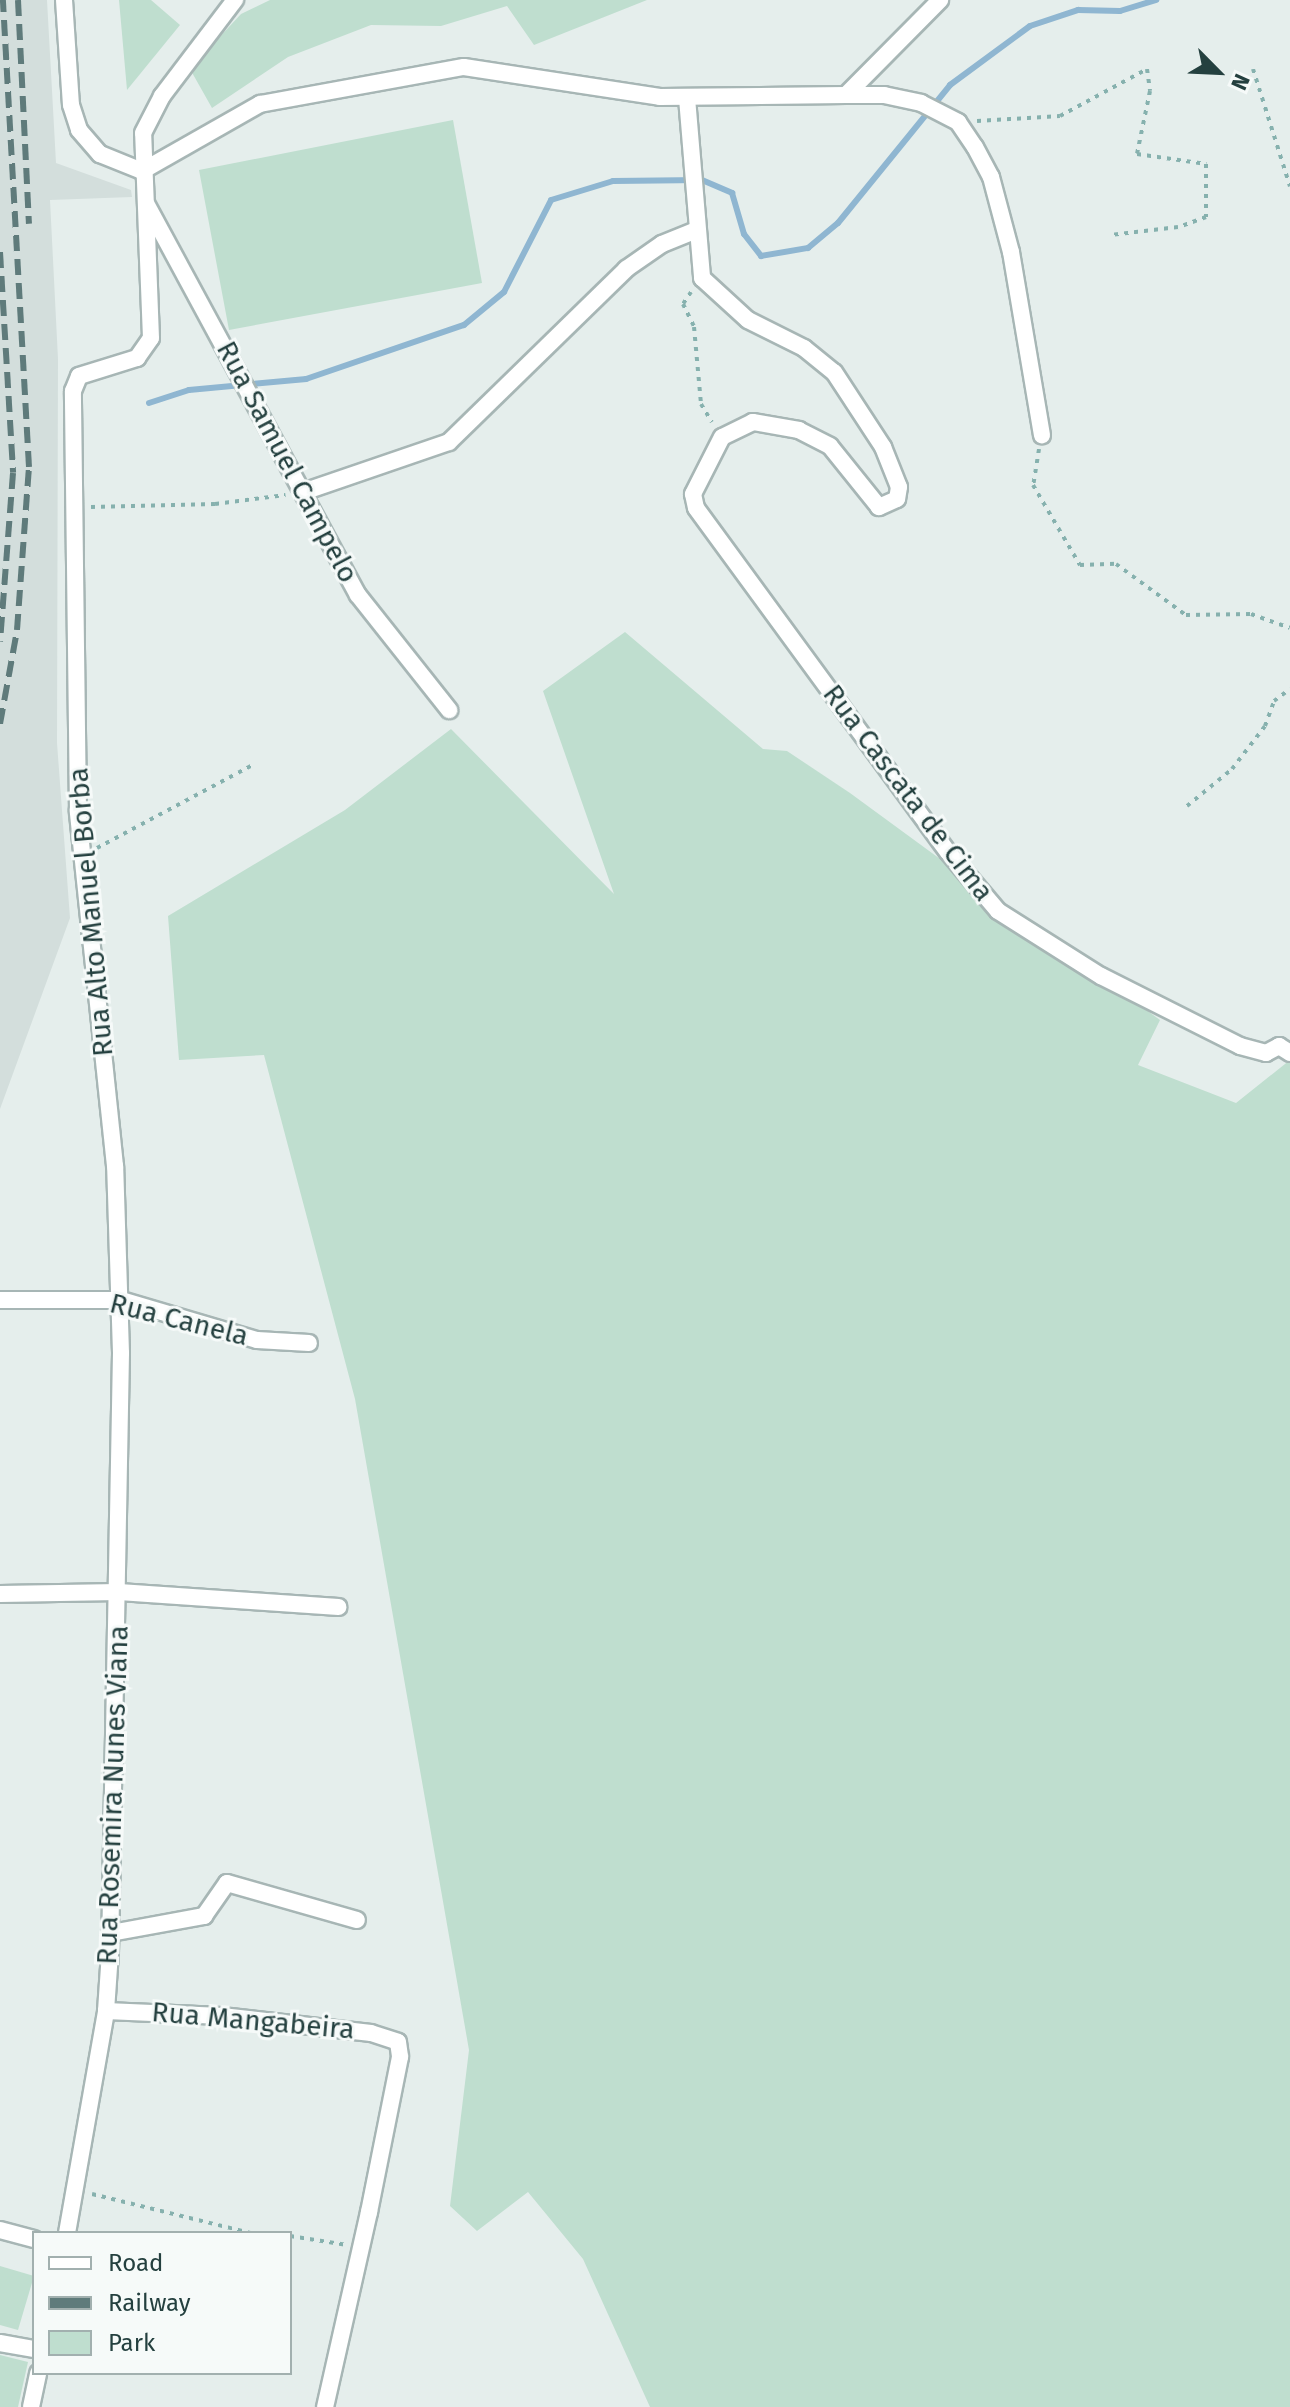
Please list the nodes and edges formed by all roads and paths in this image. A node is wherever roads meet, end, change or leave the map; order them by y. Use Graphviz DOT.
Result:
graph roads {
  1 [pos="64,0"];
  2 [pos="235,0"];
  3 [pos="940,0"];
  4 [pos="1253,69"];
  5 [pos="846,95"];
  6 [pos="687,98"];
  7 [pos="958,122"];
  8 [pos="142,171"];
  9 [pos="1290,186"];
  10 [pos="145,201"];
  11 [pos="697,230"];
  12 [pos="1110,235"];
  13 [pos="702,278"];
  14 [pos="1042,435"];
  15 [pos="722,437"];
  16 [pos="303,492"];
  17 [pos="73,506"];
  18 [pos="1290,628"];
  19 [pos="1290,689"];
  20 [pos="449,710"];
  21 [pos="254,764"];
  22 [pos="1187,806"];
  23 [pos="81,857"];
  24 [pos="1290,1053"];
  25 [pos="0,1300"];
  26 [pos="121,1300"];
  27 [pos="309,1343"];
  28 [pos="121,1353"];
  29 [pos="119,1592"];
  30 [pos="0,1594"];
  31 [pos="338,1607"];
  32 [pos="357,1920"];
  33 [pos="111,1933"];
  34 [pos="106,2011"];
  35 [pos="75,2190"];
  36 [pos="0,2230"];
  37 [pos="67,2231"];
  38 [pos="243,2231"];
  39 [pos="292,2236"];
  40 [pos="32,2238"];
  41 [pos="360,2249"];
  42 [pos="0,2343"];
  43 [pos="32,2349"];
  44 [pos="38,2375"];
  45 [pos="31,2407"];
  46 [pos="325,2407"];
  1 -- 8 [label="street"];
  2 -- 8 [label="street"];
  3 -- 5 [label="street"];
  4 -- 9 [label="path"];
  5 -- 6 [label="street"];
  5 -- 7 [label="street"];
  6 -- 8 [label="street"];
  6 -- 11 [label="street"];
  7 -- 12 [label="path"];
  7 -- 14 [label="street"];
  8 -- 10 [label="street"];
  10 -- 16 [label="street, Rua Samuel Campelo"];
  10 -- 17 [label="street, Rua Alto Manuel Borba"];
  11 -- 13 [label="street"];
  11 -- 16 [label="street"];
  13 -- 15 [label="path"];
  13 -- 15 [label="street"];
  14 -- 18 [label="path"];
  15 -- 24 [label="street, Rua Cascata de Cima"];
  16 -- 17 [label="path"];
  16 -- 20 [label="street, Rua Samuel Campelo"];
  17 -- 23 [label="street, Rua Alto Manuel Borba"];
  19 -- 22 [label="path"];
  21 -- 23 [label="path"];
  23 -- 26 [label="street, Rua Alto Manuel Borba"];
  25 -- 26 [label="street, Rua Canela"];
  26 -- 27 [label="street, Rua Canela"];
  26 -- 28 [label="street, Rua Alto Manuel Borba"];
  28 -- 29 [label="street, Rua Rosemira Nunes Viana"];
  29 -- 30 [label="street"];
  29 -- 31 [label="street"];
  29 -- 33 [label="street, Rua Rosemira Nunes Viana"];
  32 -- 33 [label="street"];
  33 -- 34 [label="street, Rua Rosemira Nunes Viana"];
  34 -- 35 [label="street, Rua Rosemira Nunes Viana"];
  34 -- 41 [label="street, Rua Mangabeira"];
  35 -- 37 [label="street, Rua Rosemira Nunes Viana"];
  35 -- 38 [label="path"];
  36 -- 40 [label="street"];
  39 -- 41 [label="path"];
  41 -- 46 [label="street"];
  42 -- 43 [label="street"];
  44 -- 45 [label="street"];
}
